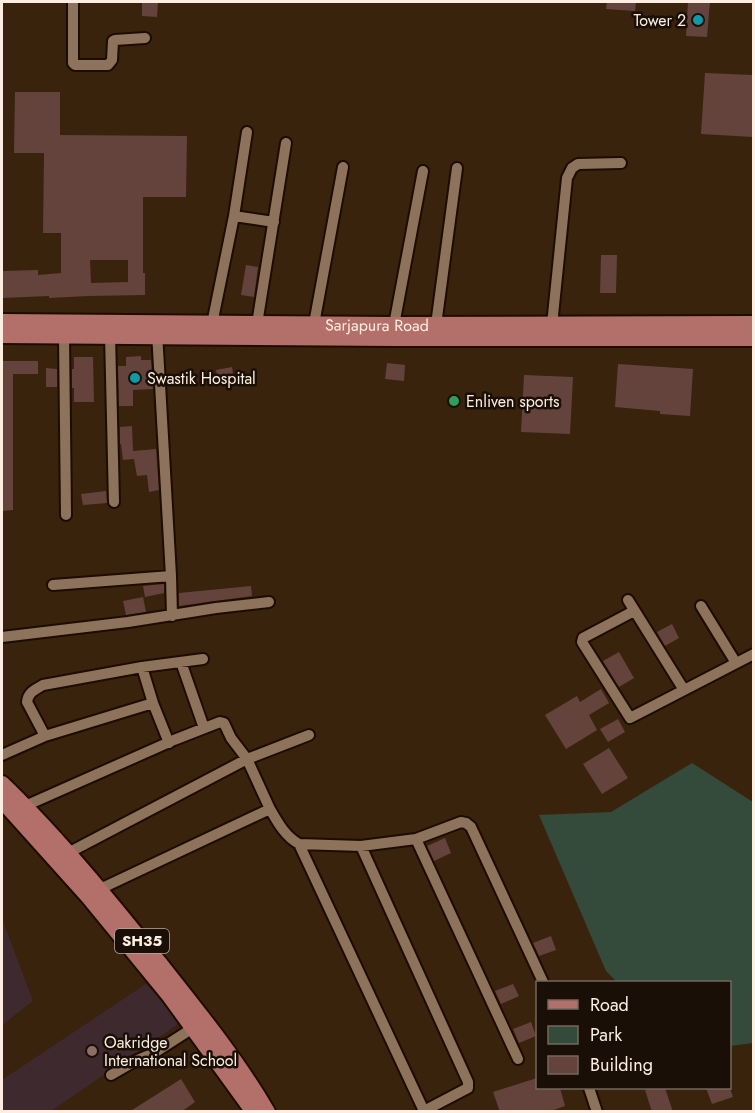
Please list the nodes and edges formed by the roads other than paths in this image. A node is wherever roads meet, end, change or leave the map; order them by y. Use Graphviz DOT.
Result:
graph roads {
  1 [pos="73,2"];
  2 [pos="145,38"];
  3 [pos="247,132"];
  4 [pos="286,143"];
  5 [pos="621,163"];
  6 [pos="343,167"];
  7 [pos="457,168"];
  8 [pos="423,171"];
  9 [pos="234,216"];
  10 [pos="274,222"];
  11 [pos="2,322"];
  12 [pos="212,324"];
  13 [pos="257,324"];
  14 [pos="314,324"];
  15 [pos="753,324"];
  16 [pos="394,325"];
  17 [pos="436,325"];
  18 [pos="552,325"];
  19 [pos="157,330"];
  20 [pos="2,335"];
  21 [pos="64,335"];
  22 [pos="110,335"];
  23 [pos="753,338"];
  24 [pos="114,502"];
  25 [pos="66,515"];
  26 [pos="171,576"];
  27 [pos="53,585"];
  28 [pos="628,600"];
  29 [pos="269,602"];
  30 [pos="701,606"];
  31 [pos="634,611"];
  32 [pos="172,615"];
  33 [pos="2,638"];
  34 [pos="753,654"];
  35 [pos="203,660"];
  36 [pos="181,662"];
  37 [pos="736,663"];
  38 [pos="142,667"];
  39 [pos="684,690"];
  40 [pos="153,703"];
  41 [pos="204,728"];
  42 [pos="309,735"];
  43 [pos="45,736"];
  44 [pos="169,742"];
  45 [pos="2,755"];
  46 [pos="247,759"];
  47 [pos="2,784"];
  48 [pos="2,800"];
  49 [pos="25,806"];
  50 [pos="270,809"];
  51 [pos="416,839"];
  52 [pos="299,844"];
  53 [pos="361,846"];
  54 [pos="68,853"];
  55 [pos="100,889"];
  56 [pos="543,981"];
  57 [pos="199,1024"];
  58 [pos="518,1059"];
  59 [pos="111,1075"];
  60 [pos="589,1089"];
  61 [pos="424,1111"];
  62 [pos="254,1112"];
  63 [pos="267,1112"];
  64 [pos="597,1112"];
  1 -- 2 [label="street"];
  3 -- 9 [label="street"];
  4 -- 10 [label="street"];
  5 -- 18 [label="street"];
  6 -- 14 [label="street"];
  7 -- 17 [label="street"];
  8 -- 16 [label="street"];
  9 -- 10 [label="street"];
  9 -- 12 [label="street"];
  10 -- 13 [label="street"];
  11 -- 19 [label="main road, Sarjapura Road"];
  12 -- 13 [label="main road, Sarjapura Road"];
  12 -- 19 [label="main road, Sarjapura Road"];
  13 -- 14 [label="main road, Sarjapura Road"];
  14 -- 16 [label="main road, Sarjapura Road"];
  15 -- 18 [label="main road, Sarjapura Road"];
  16 -- 17 [label="main road, Sarjapura Road"];
  17 -- 18 [label="main road, Sarjapura Road"];
  19 -- 22 [label="main road, Sarjapura Road"];
  19 -- 23 [label="main road, Sarjapura Road"];
  19 -- 26 [label="street"];
  20 -- 21 [label="main road, Sarjapura Road"];
  21 -- 22 [label="main road, Sarjapura Road"];
  21 -- 25 [label="street"];
  22 -- 24 [label="street"];
  26 -- 27 [label="street"];
  26 -- 32 [label="street"];
  28 -- 31 [label="street"];
  29 -- 32 [label="street"];
  30 -- 37 [label="street"];
  31 -- 39 [label="street"];
  31 -- 39 [label="street"];
  32 -- 33 [label="street"];
  34 -- 37 [label="street"];
  35 -- 36 [label="street"];
  36 -- 38 [label="street"];
  36 -- 41 [label="street"];
  37 -- 39 [label="street"];
  38 -- 40 [label="street"];
  38 -- 43 [label="street"];
  40 -- 43 [label="street"];
  40 -- 44 [label="street"];
  41 -- 44 [label="street"];
  41 -- 46 [label="street"];
  42 -- 46 [label="street"];
  43 -- 45 [label="street"];
  44 -- 49 [label="street"];
  46 -- 50 [label="street"];
  46 -- 54 [label="street"];
  47 -- 49 [label="main road, SH35"];
  48 -- 57 [label="main road, SH35"];
  49 -- 54 [label="main road, SH35"];
  50 -- 52 [label="street"];
  50 -- 55 [label="street"];
  51 -- 53 [label="street"];
  51 -- 56 [label="street"];
  51 -- 58 [label="street"];
  52 -- 53 [label="street"];
  52 -- 61 [label="street"];
  53 -- 61 [label="street"];
  54 -- 55 [label="main road, SH35"];
  55 -- 57 [label="main road, SH35"];
  57 -- 59 [label="street"];
  57 -- 62 [label="main road, SH35"];
  57 -- 63 [label="main road, SH35"];
  60 -- 64 [label="street"];
}
